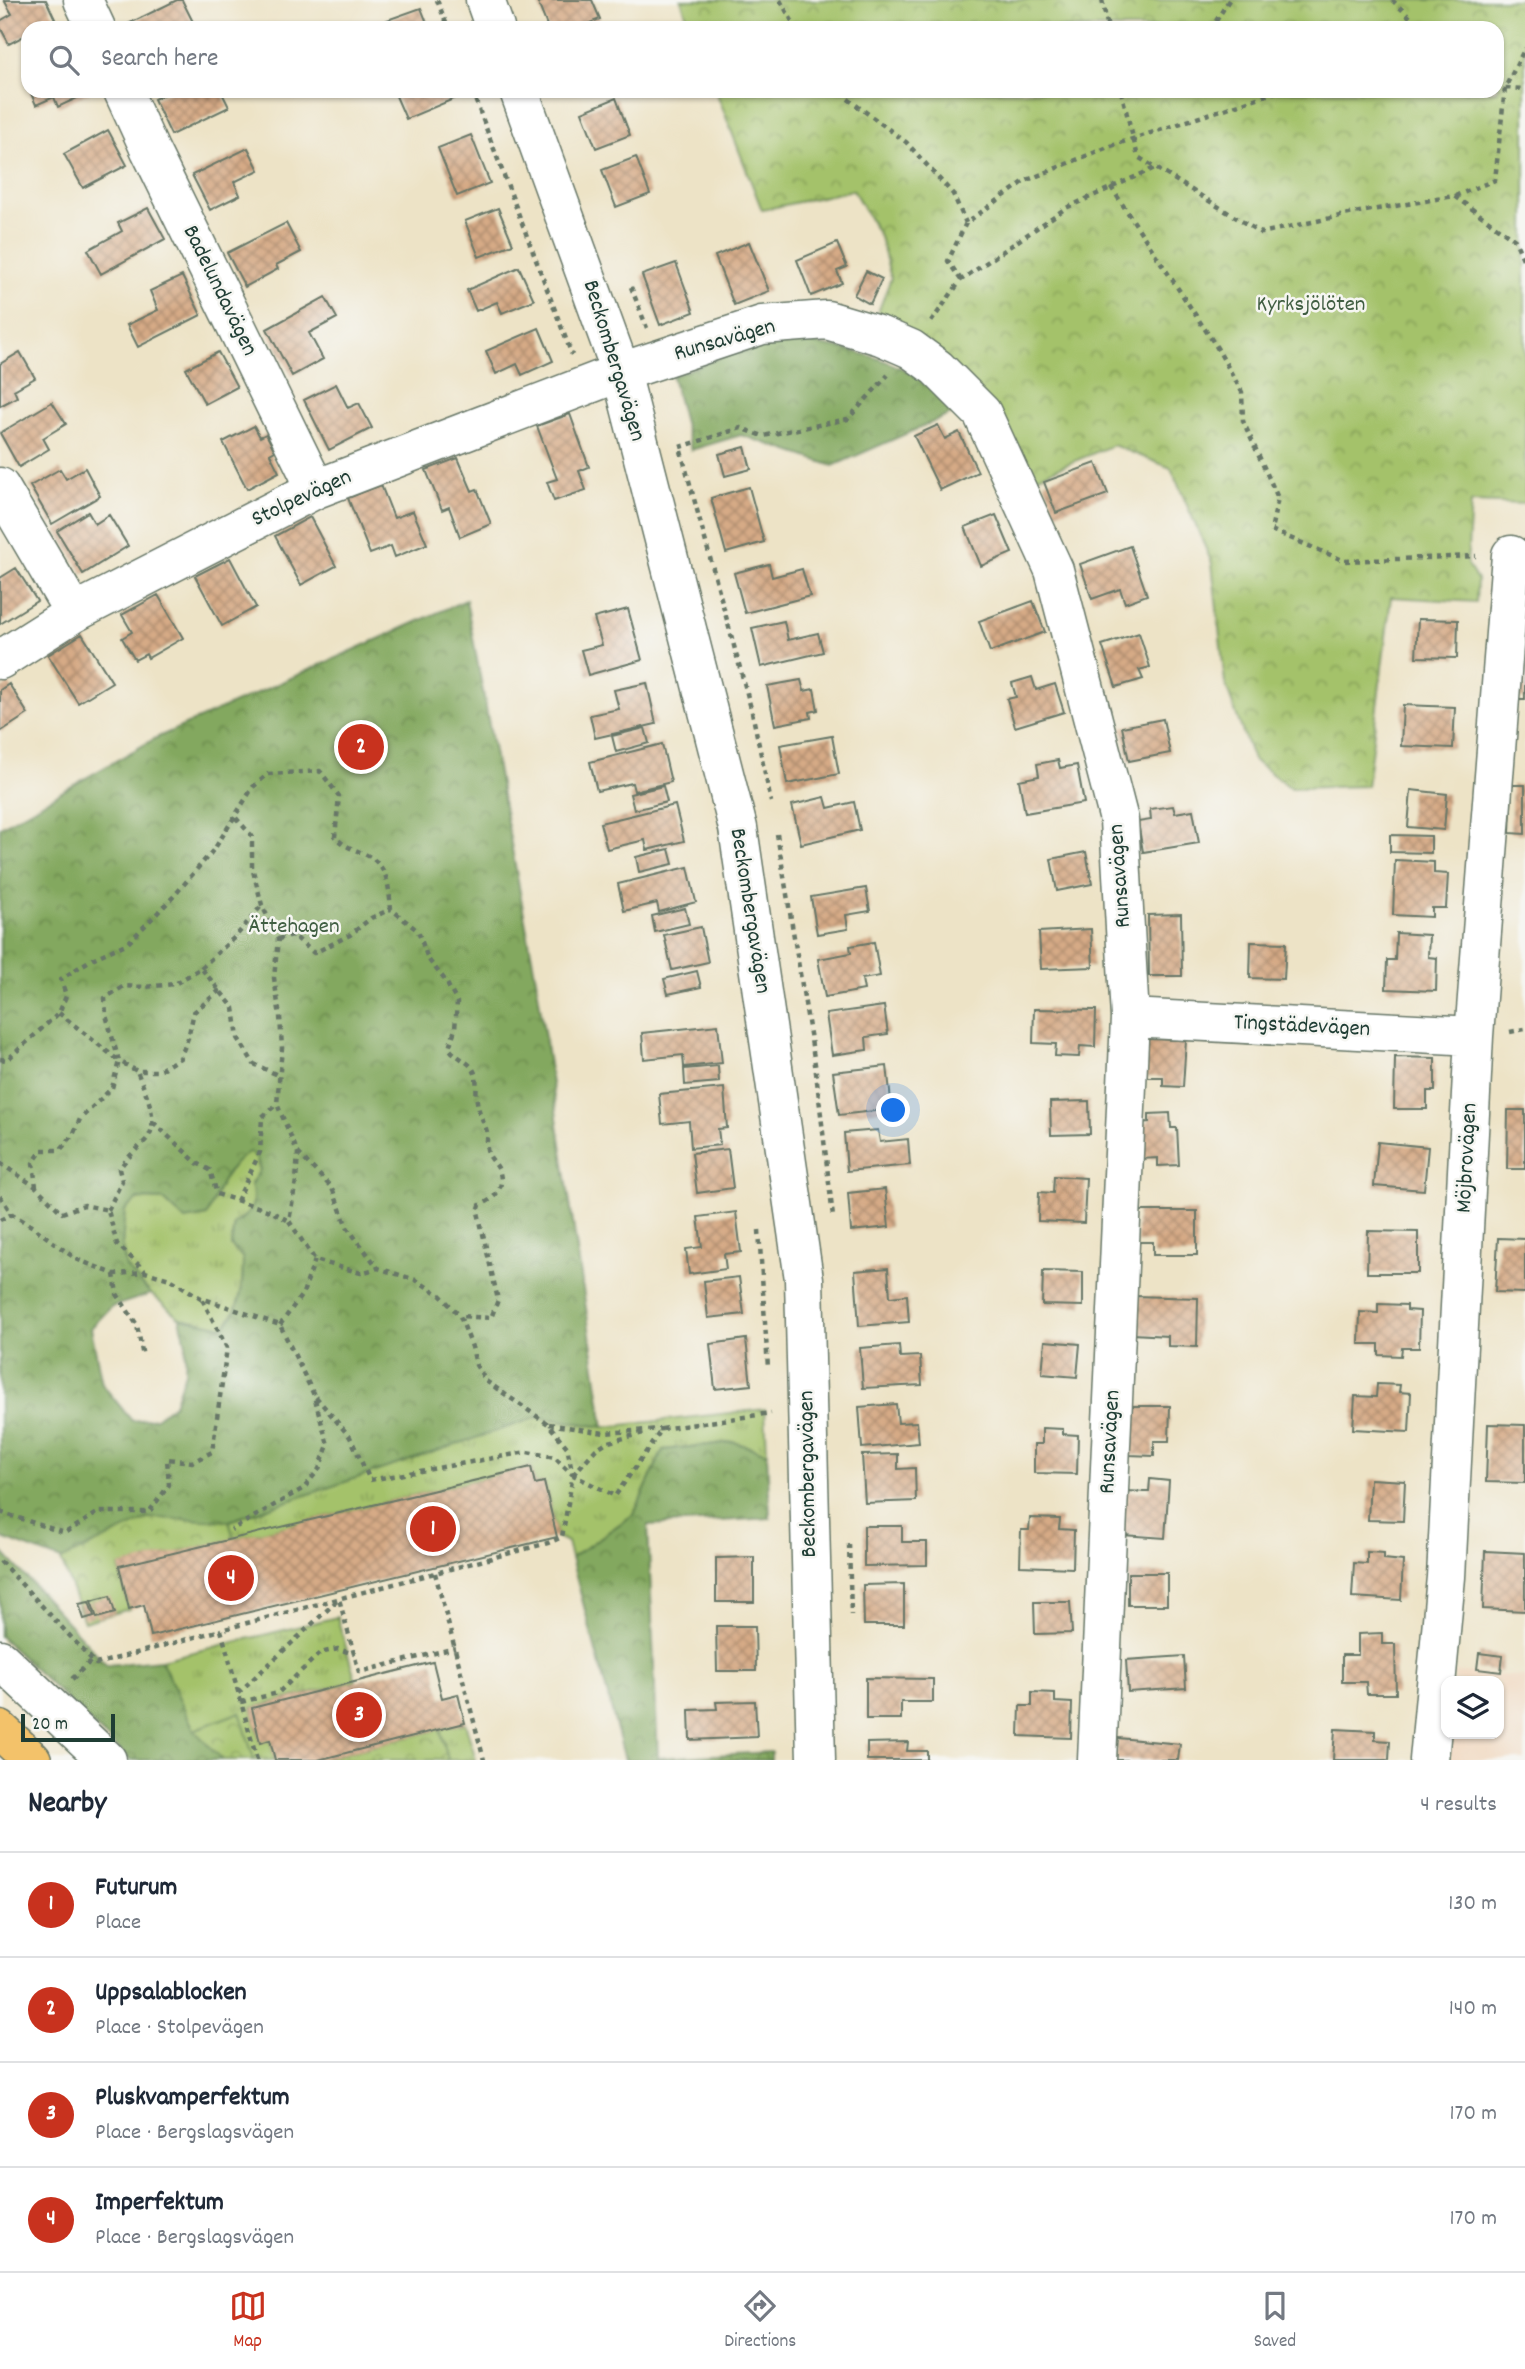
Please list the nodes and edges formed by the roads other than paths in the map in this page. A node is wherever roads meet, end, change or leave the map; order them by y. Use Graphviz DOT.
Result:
graph roads {
  1 [pos="83,0"];
  2 [pos="485,0"];
  3 [pos="93,21"];
  4 [pos="492,21"];
  5 [pos="126,98"];
  6 [pos="522,98"];
  7 [pos="621,372"];
  8 [pos="0,487"];
  9 [pos="316,489"];
  10 [pos="1511,555"];
  11 [pos="74,613"];
  12 [pos="0,660"];
  13 [pos="1130,1018"];
  14 [pos="1474,1037"];
  15 [pos="0,1659"];
  16 [pos="0,1730"];
  17 [pos="32,1760"];
  18 [pos="107,1760"];
  19 [pos="816,1760"];
  20 [pos="1097,1760"];
  21 [pos="1429,1760"];
  1 -- 3 [label="street"];
  2 -- 4 [label="street"];
  5 -- 9 [label="street, Badelundavägen"];
  6 -- 7 [label="street, Beckombergavägen"];
  7 -- 9 [label="street, Stolpevägen"];
  7 -- 13 [label="street, Runsavägen"];
  7 -- 19 [label="street, Beckombergavägen"];
  8 -- 11 [label="street"];
  9 -- 11 [label="street, Stolpevägen"];
  10 -- 14 [label="street, Möjbrovägen"];
  11 -- 12 [label="street, Stolpevägen"];
  13 -- 14 [label="street, Tingstädevägen"];
  13 -- 20 [label="street, Runsavägen"];
  14 -- 21 [label="street, Möjbrovägen"];
  15 -- 18 [label="street"];
  16 -- 17 [label="main road"];
}
